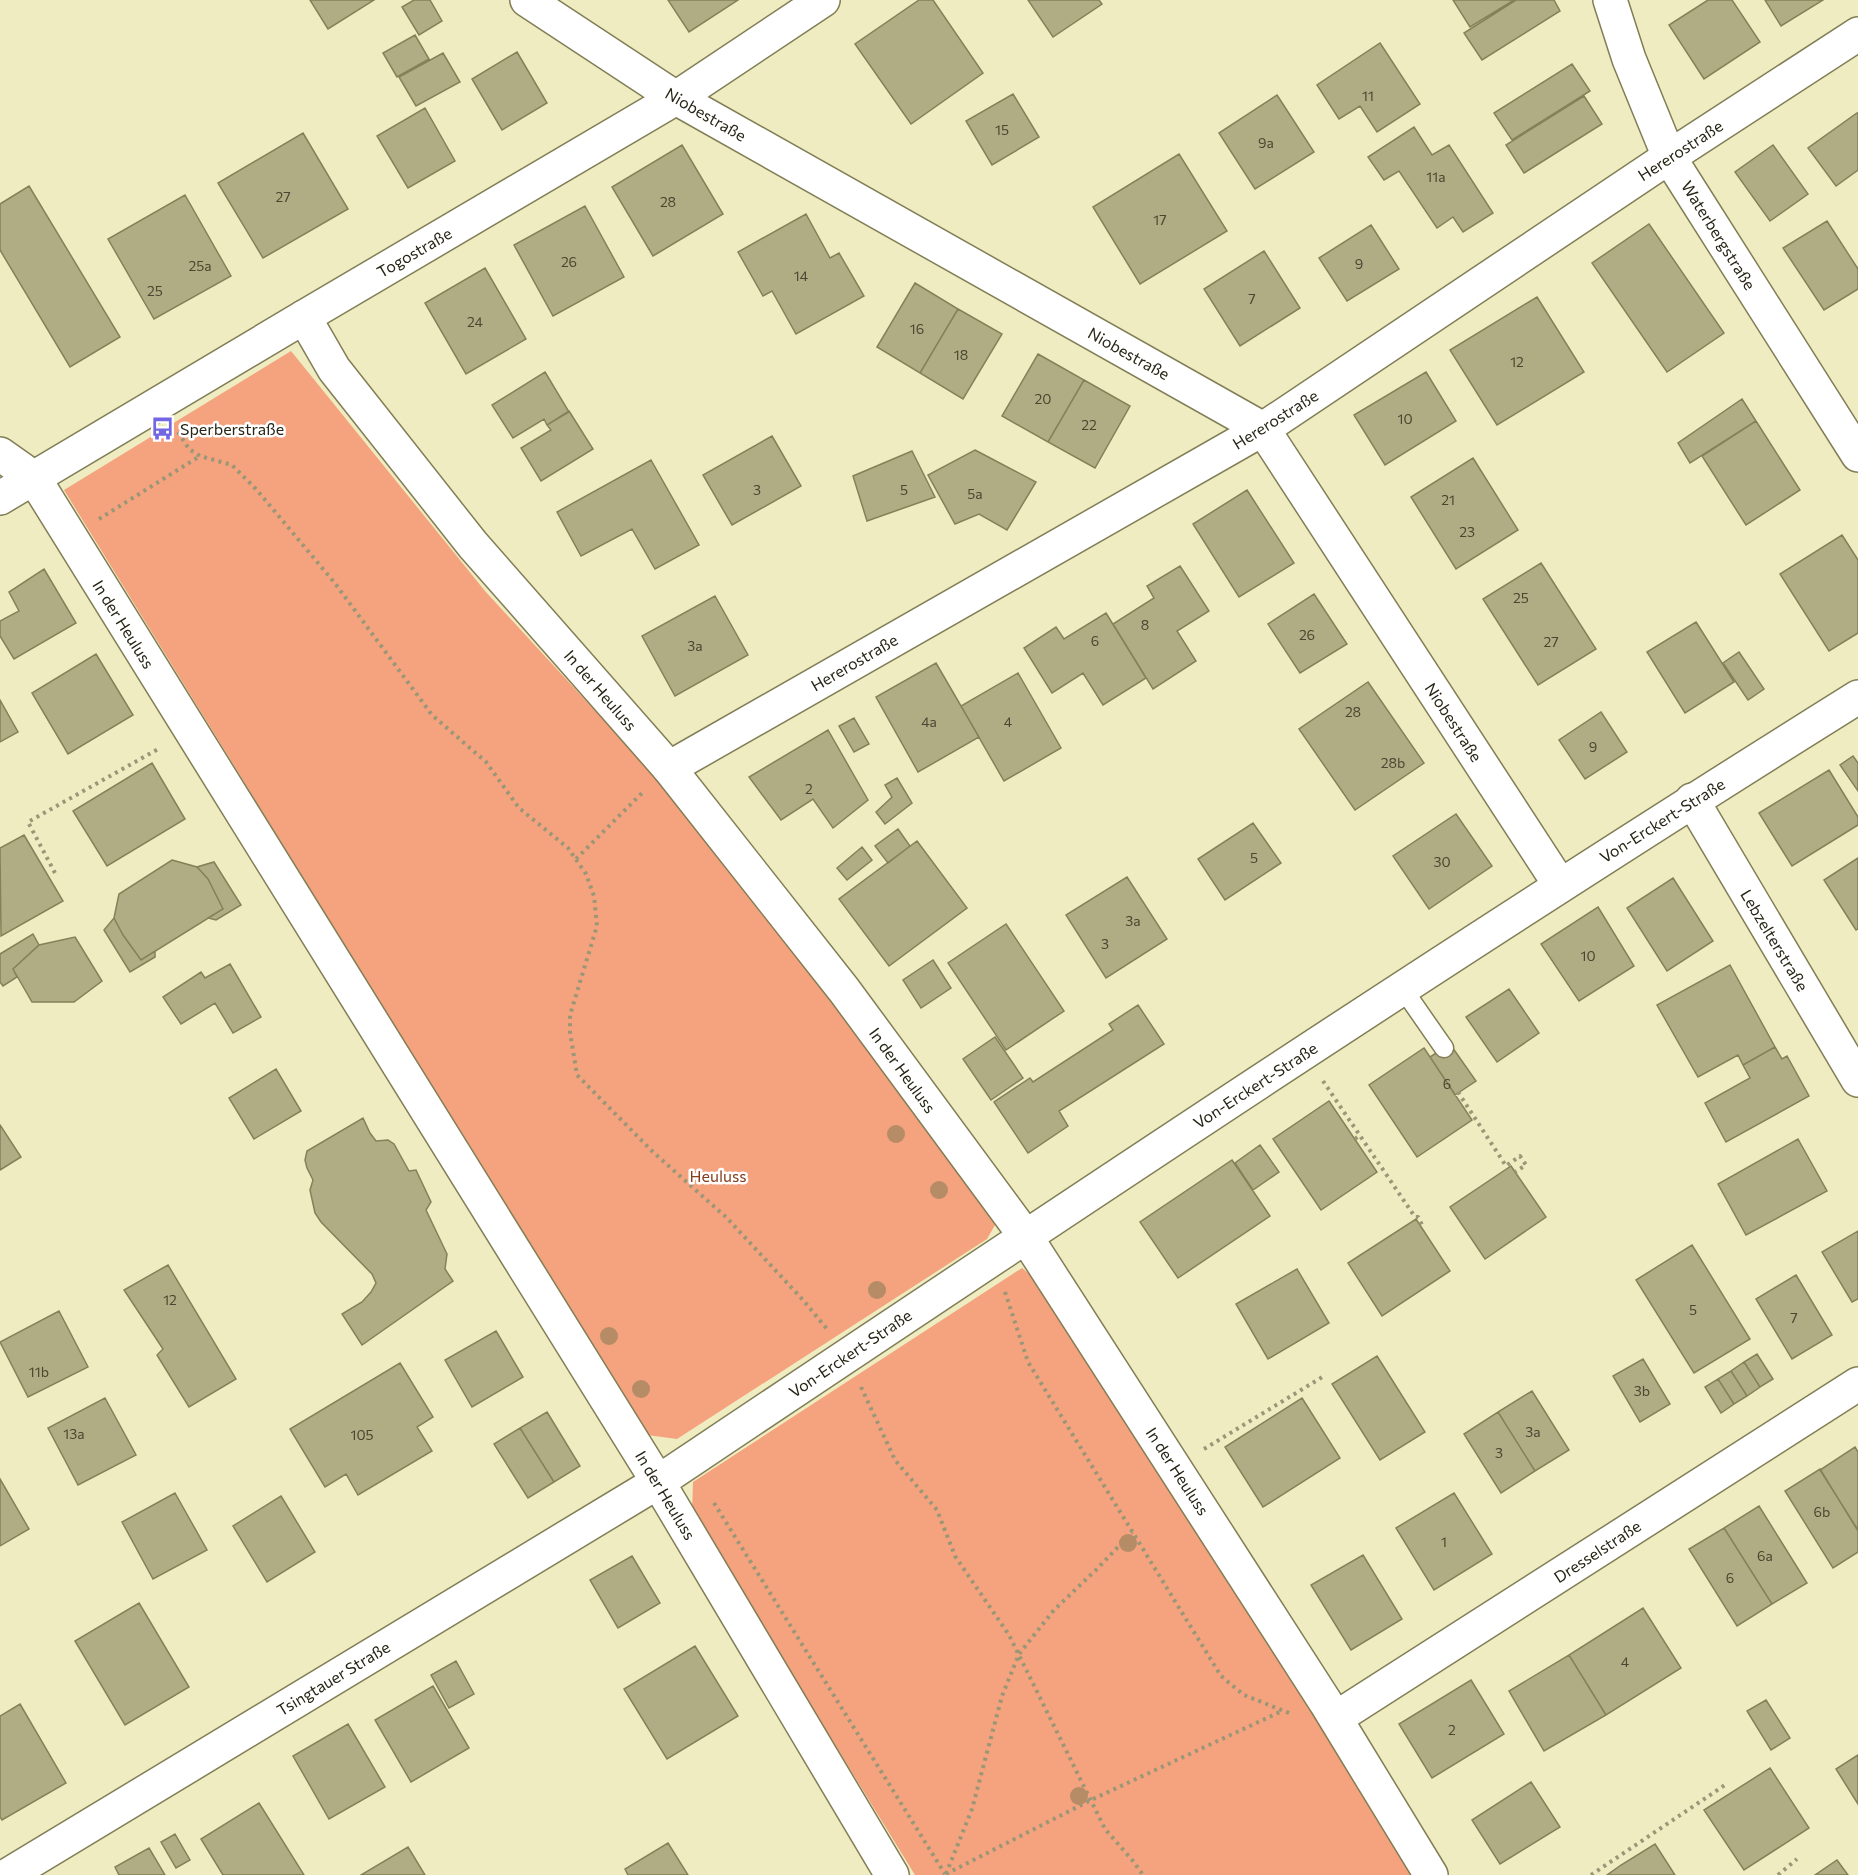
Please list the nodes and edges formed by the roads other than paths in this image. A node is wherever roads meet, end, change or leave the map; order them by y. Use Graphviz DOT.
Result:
graph roads {
  1 [pos="527,0"];
  2 [pos="823,0"];
  3 [pos="1610,0"];
  4 [pos="1858,34"];
  5 [pos="676,98"];
  6 [pos="1670,156"];
  7 [pos="304,317"];
  8 [pos="1263,429"];
  9 [pos="0,454"];
  10 [pos="1858,455"];
  11 [pos="34,478"];
  12 [pos="0,498"];
  13 [pos="1858,697"];
  14 [pos="669,768"];
  15 [pos="1692,800"];
  16 [pos="1560,885"];
  17 [pos="1403,988"];
  18 [pos="1444,1048"];
  19 [pos="1858,1080"];
  20 [pos="1026,1236"];
  21 [pos="1858,1384"];
  22 [pos="670,1474"];
  23 [pos="1331,1710"];
  24 [pos="8,1875"];
  25 [pos="892,1875"];
  26 [pos="1431,1875"];
  1 -- 5 [label="street, Niobestraße"];
  2 -- 5 [label="street, Togostraße"];
  3 -- 6 [label="street, Waterbergstraße"];
  4 -- 6 [label="street, Hererostraße"];
  5 -- 7 [label="street, Togostraße"];
  5 -- 8 [label="street, Niobestraße"];
  6 -- 8 [label="street, Hererostraße"];
  6 -- 10 [label="street, Waterbergstraße"];
  7 -- 11 [label="street, Togostraße"];
  7 -- 14 [label="street, In der Heuluss"];
  8 -- 14 [label="street, Hererostraße"];
  8 -- 16 [label="street, Niobestraße"];
  9 -- 11 [label="street"];
  11 -- 12 [label="street, Togostraße"];
  11 -- 22 [label="street, In der Heuluss"];
  13 -- 15 [label="street, Von-Erckert-Straße"];
  14 -- 20 [label="street, In der Heuluss"];
  15 -- 16 [label="street, Von-Erckert-Straße"];
  15 -- 19 [label="street, Lebzelterstraße"];
  16 -- 17 [label="street, Von-Erckert-Straße"];
  17 -- 18 [label="lane"];
  17 -- 20 [label="street, Von-Erckert-Straße"];
  20 -- 22 [label="street, Von-Erckert-Straße"];
  20 -- 23 [label="street, In der Heuluss"];
  21 -- 23 [label="street, Dresselstraße"];
  22 -- 24 [label="street, Tsingtauer Straße"];
  22 -- 25 [label="street, In der Heuluss"];
  23 -- 26 [label="street, In der Heuluss"];
}
